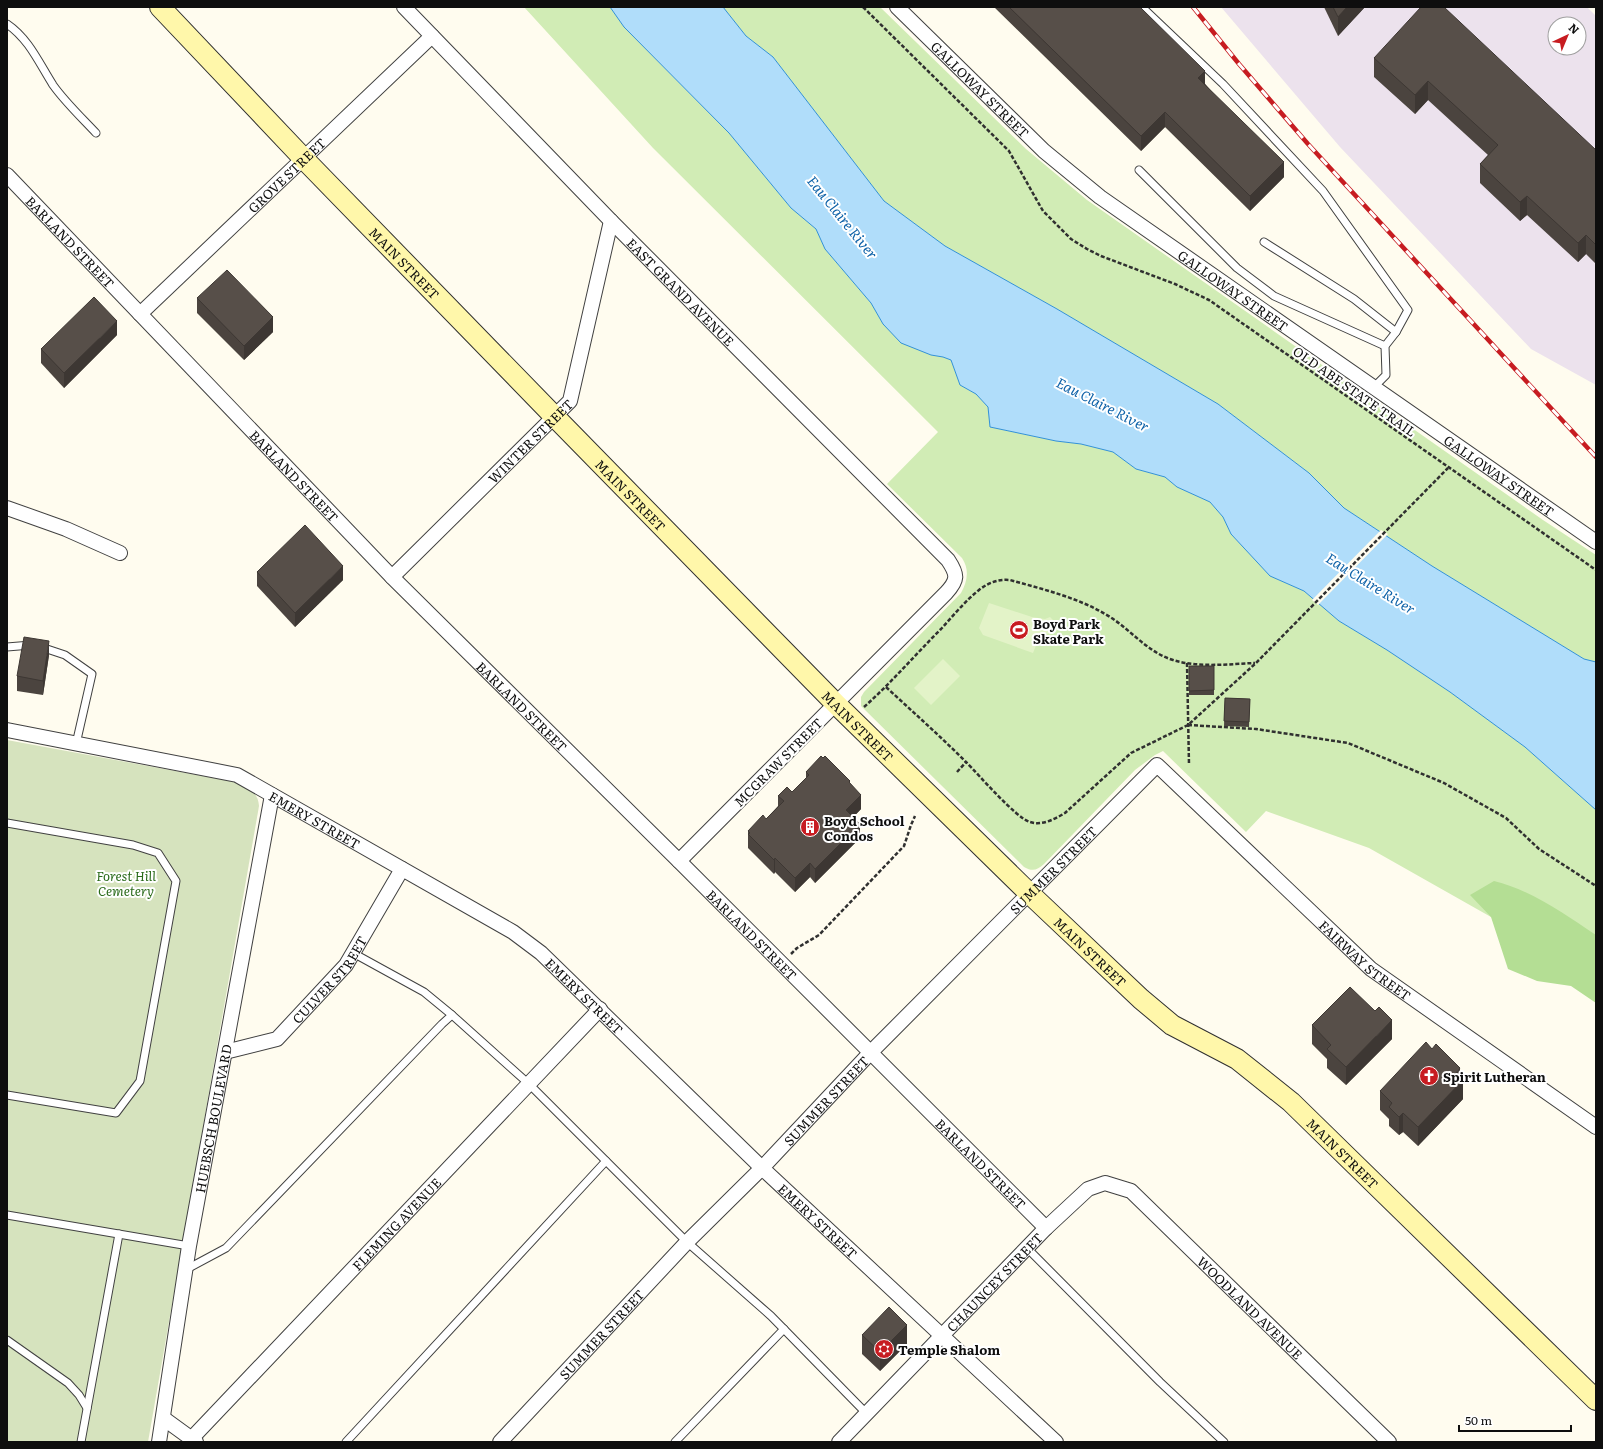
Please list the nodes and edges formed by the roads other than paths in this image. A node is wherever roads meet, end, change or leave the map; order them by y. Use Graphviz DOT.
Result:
graph roads {
  1 [pos="160,7"];
  2 [pos="404,7"];
  3 [pos="897,7"];
  4 [pos="1142,7"];
  5 [pos="7,24"];
  6 [pos="432,36"];
  7 [pos="96,133"];
  8 [pos="304,159"];
  9 [pos="1139,170"];
  10 [pos="7,175"];
  11 [pos="611,221"];
  12 [pos="1264,242"];
  13 [pos="140,314"];
  14 [pos="1396,332"];
  15 [pos="1385,346"];
  16 [pos="1374,387"];
  17 [pos="554,416"];
  18 [pos="7,508"];
  19 [pos="1596,542"];
  20 [pos="120,553"];
  21 [pos="956,575"];
  22 [pos="392,577"];
  23 [pos="7,647"];
  24 [pos="836,704"];
  25 [pos="7,730"];
  26 [pos="76,744"];
  27 [pos="1157,765"];
  28 [pos="272,795"];
  29 [pos="7,823"];
  30 [pos="680,861"];
  31 [pos="402,869"];
  32 [pos="1030,894"];
  33 [pos="353,953"];
  34 [pos="600,1009"];
  35 [pos="452,1015"];
  36 [pos="225,1052"];
  37 [pos="871,1052"];
  38 [pos="529,1084"];
  39 [pos="7,1095"];
  40 [pos="1596,1127"];
  41 [pos="606,1161"];
  42 [pos="762,1168"];
  43 [pos="1105,1183"];
  44 [pos="7,1215"];
  45 [pos="1046,1228"];
  46 [pos="119,1234"];
  47 [pos="687,1242"];
  48 [pos="189,1246"];
  49 [pos="1027,1248"];
  50 [pos="186,1270"];
  51 [pos="784,1329"];
  52 [pos="941,1336"];
  53 [pos="7,1340"];
  54 [pos="1596,1400"];
  55 [pos="87,1408"];
  56 [pos="867,1414"];
  57 [pos="163,1418"];
  58 [pos="194,1440"];
  59 [pos="81,1442"];
  60 [pos="159,1442"];
  61 [pos="346,1442"];
  62 [pos="500,1442"];
  63 [pos="675,1442"];
  64 [pos="840,1442"];
  65 [pos="1056,1442"];
  66 [pos="1224,1442"];
  67 [pos="1389,1442"];
  1 -- 8 [label="street, MAIN STREET"];
  2 -- 6 [label="street, EAST GRAND AVENUE"];
  3 -- 16 [label="street, GALLOWAY STREET"];
  4 -- 14 [label="lane"];
  5 -- 7 [label="lane"];
  6 -- 8 [label="street, GROVE STREET"];
  6 -- 11 [label="street, EAST GRAND AVENUE"];
  8 -- 13 [label="street, GROVE STREET"];
  8 -- 17 [label="street, MAIN STREET"];
  9 -- 15 [label="lane"];
  10 -- 13 [label="street, BARLAND STREET"];
  11 -- 17 [label="street, WINTER STREET"];
  11 -- 21 [label="street, EAST GRAND AVENUE"];
  12 -- 14 [label="lane"];
  13 -- 22 [label="street, BARLAND STREET"];
  14 -- 15 [label="lane"];
  15 -- 16 [label="lane"];
  16 -- 19 [label="street, GALLOWAY STREET"];
  17 -- 22 [label="street, WINTER STREET"];
  17 -- 24 [label="street, MAIN STREET"];
  18 -- 20 [label="street"];
  21 -- 24 [label="street, MCGRAW STREET"];
  22 -- 30 [label="street, BARLAND STREET"];
  23 -- 26 [label="lane"];
  24 -- 30 [label="street, MCGRAW STREET"];
  24 -- 32 [label="street, MAIN STREET"];
  25 -- 26 [label="street, EMERY STREET"];
  26 -- 28 [label="street, EMERY STREET"];
  27 -- 32 [label="street, SUMMER STREET"];
  27 -- 40 [label="street, FAIRWAY STREET"];
  28 -- 31 [label="street, EMERY STREET"];
  28 -- 36 [label="street, HUEBSCH BOULEVARD"];
  29 -- 39 [label="lane"];
  30 -- 37 [label="street, BARLAND STREET"];
  31 -- 33 [label="street, CULVER STREET"];
  31 -- 34 [label="street, EMERY STREET"];
  32 -- 37 [label="street, SUMMER STREET"];
  32 -- 54 [label="street, MAIN STREET"];
  33 -- 35 [label="lane"];
  33 -- 36 [label="street, CULVER STREET"];
  34 -- 38 [label="street, FLEMING AVENUE"];
  34 -- 42 [label="street, EMERY STREET"];
  35 -- 38 [label="lane"];
  35 -- 50 [label="lane"];
  36 -- 48 [label="street, HUEBSCH BOULEVARD"];
  37 -- 42 [label="street, SUMMER STREET"];
  37 -- 45 [label="street, BARLAND STREET"];
  38 -- 41 [label="lane"];
  38 -- 58 [label="street, FLEMING AVENUE"];
  41 -- 47 [label="lane"];
  41 -- 61 [label="lane"];
  42 -- 47 [label="street, SUMMER STREET"];
  42 -- 52 [label="street, EMERY STREET"];
  43 -- 45 [label="street, CHAUNCEY STREET"];
  43 -- 67 [label="street, WOODLAND AVENUE"];
  44 -- 46 [label="lane"];
  45 -- 49 [label="street, CHAUNCEY STREET"];
  46 -- 48 [label="lane"];
  46 -- 55 [label="lane"];
  47 -- 51 [label="lane"];
  47 -- 62 [label="street, SUMMER STREET"];
  48 -- 50 [label="street, HUEBSCH BOULEVARD"];
  49 -- 52 [label="street, CHAUNCEY STREET"];
  49 -- 66 [label="lane"];
  50 -- 57 [label="street, HUEBSCH BOULEVARD"];
  51 -- 56 [label="lane"];
  51 -- 63 [label="lane"];
  52 -- 56 [label="street, CHAUNCEY STREET"];
  52 -- 65 [label="street, EMERY STREET"];
  53 -- 55 [label="lane"];
  55 -- 59 [label="lane"];
  56 -- 64 [label="street, CHAUNCEY STREET"];
  57 -- 58 [label="street"];
  57 -- 60 [label="street, HUEBSCH BOULEVARD"];
}
